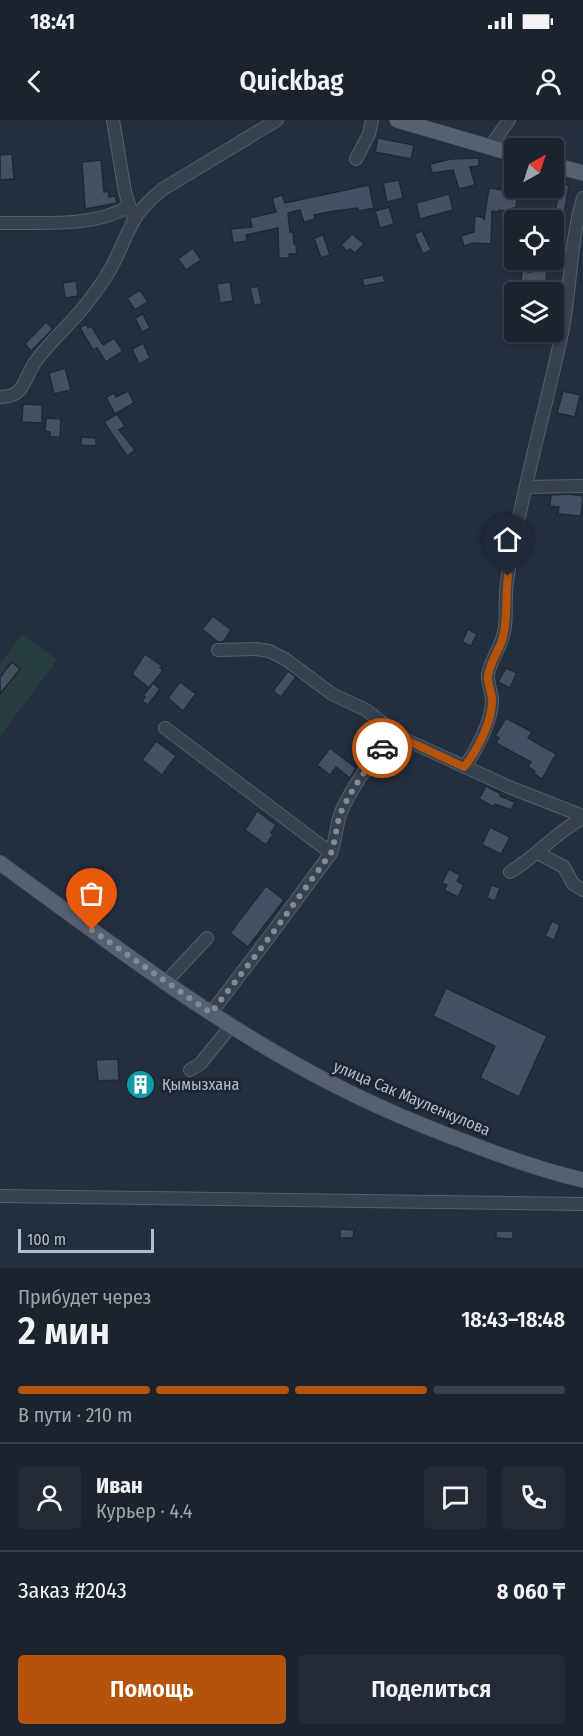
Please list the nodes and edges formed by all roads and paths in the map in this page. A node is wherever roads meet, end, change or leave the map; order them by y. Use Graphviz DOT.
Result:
graph roads {
  1 [pos="113,120"];
  2 [pos="372,120"];
  3 [pos="397,120"];
  4 [pos="509,120"];
  5 [pos="271,122"];
  6 [pos="490,147"];
  7 [pos="504,151"];
  8 [pos="356,159"];
  9 [pos="564,168"];
  10 [pos="583,173"];
  11 [pos="583,198"];
  12 [pos="131,213"];
  13 [pos="0,223"];
  14 [pos="0,397"];
  15 [pos="583,486"];
  16 [pos="526,487"];
  17 [pos="218,650"];
  18 [pos="165,728"];
  19 [pos="402,738"];
  20 [pos="464,767"];
  21 [pos="581,814"];
  22 [pos="331,853"];
  23 [pos="538,853"];
  24 [pos="0,863"];
  25 [pos="510,872"];
  26 [pos="583,890"];
  27 [pos="207,938"];
  28 [pos="165,983"];
  29 [pos="211,1013"];
  30 [pos="231,1026"];
  31 [pos="190,1070"];
  32 [pos="583,1180"];
  33 [pos="0,1196"];
  34 [pos="583,1204"];
  1 -- 12 [label="street"];
  2 -- 8 [label="street"];
  3 -- 6 [label="main road"];
  4 -- 6 [label="street"];
  5 -- 12 [label="street"];
  6 -- 7 [label="main road"];
  9 -- 10 [label="main road"];
  11 -- 16 [label="street"];
  12 -- 13 [label="street"];
  12 -- 14 [label="street"];
  15 -- 16 [label="street"];
  16 -- 20 [label="street"];
  17 -- 19 [label="street"];
  18 -- 22 [label="street"];
  19 -- 20 [label="street"];
  19 -- 22 [label="street"];
  20 -- 21 [label="street"];
  21 -- 23 [label="street"];
  22 -- 29 [label="street"];
  23 -- 25 [label="street"];
  23 -- 26 [label="street"];
  24 -- 28 [label="main road, улица Сак Мауленкулова"];
  27 -- 28 [label="street"];
  28 -- 29 [label="main road, улица Сак Мауленкулова"];
  29 -- 30 [label="main road, улица Сак Мауленкулова"];
  30 -- 31 [label="street"];
  30 -- 32 [label="main road, улица Сак Мауленкулова"];
  33 -- 34 [label="street"];
}
